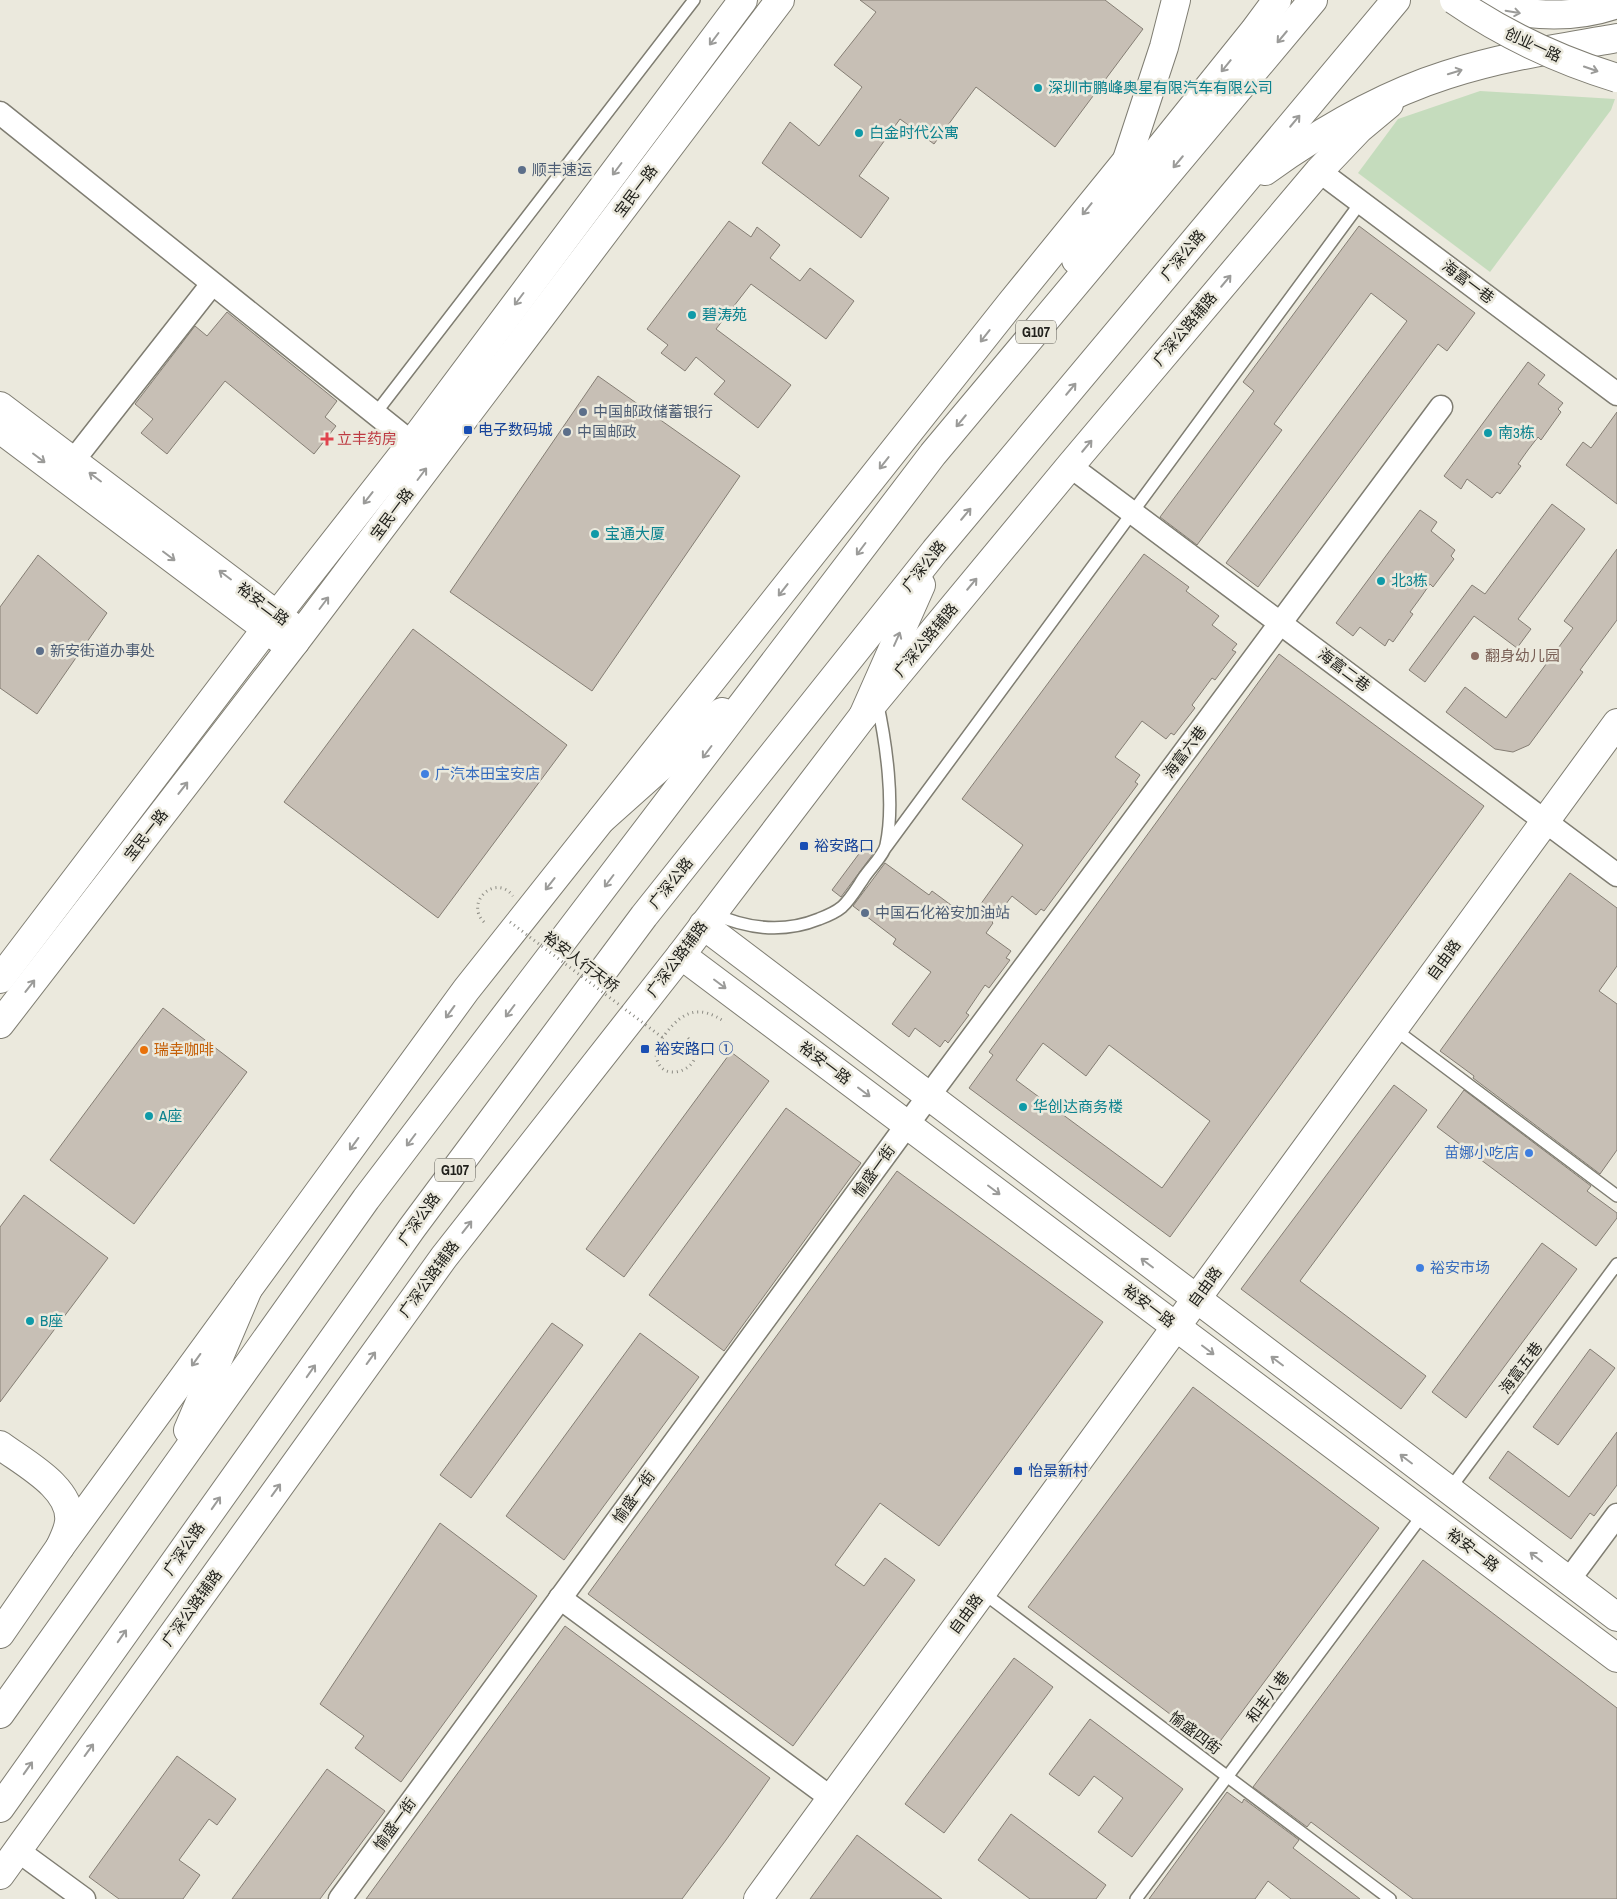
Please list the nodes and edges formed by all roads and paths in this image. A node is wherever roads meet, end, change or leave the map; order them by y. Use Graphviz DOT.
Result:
graph roads {
  1 [pos="694,0"];
  2 [pos="743,0"];
  3 [pos="780,0"];
  4 [pos="1176,0"];
  5 [pos="1195,0"];
  6 [pos="1277,0"];
  7 [pos="1314,0"];
  8 [pos="1396,0"];
  9 [pos="1454,0"];
  10 [pos="1466,0"];
  11 [pos="1617,4"];
  12 [pos="1617,38"];
  13 [pos="1617,78"];
  14 [pos="1409,90"];
  15 [pos="0,113"];
  16 [pos="1129,158"];
  17 [pos="1318,171"];
  18 [pos="1230,198"];
  19 [pos="1360,202"];
  20 [pos="1110,210"];
  21 [pos="212,284"];
  22 [pos="1615,388"];
  23 [pos="979,400"];
  24 [pos="0,406"];
  25 [pos="1441,406"];
  26 [pos="375,414"];
  27 [pos="0,429"];
  28 [pos="412,442"];
  29 [pos="73,461"];
  30 [pos="1070,466"];
  31 [pos="1132,513"];
  32 [pos="935,551"];
  33 [pos="272,622"];
  34 [pos="1280,623"];
  35 [pos="295,642"];
  36 [pos="768,672"];
  37 [pos="870,708"];
  38 [pos="1617,723"];
  39 [pos="602,819"];
  40 [pos="1545,821"];
  41 [pos="886,847"];
  42 [pos="1617,875"];
  43 [pos="708,919"];
  44 [pos="510,922"];
  45 [pos="681,955"];
  46 [pos="0,979"];
  47 [pos="725,1022"];
  48 [pos="0,1024"];
  49 [pos="1394,1028"];
  50 [pos="662,1038"];
  51 [pos="688,1038"];
  52 [pos="929,1097"];
  53 [pos="908,1125"];
  54 [pos="1617,1196"];
  55 [pos="1617,1264"];
  56 [pos="248,1288"];
  57 [pos="1196,1299"];
  58 [pos="1176,1326"];
  59 [pos="0,1445"];
  60 [pos="113,1474"];
  61 [pos="167,1479"];
  62 [pos="57,1488"];
  63 [pos="1448,1491"];
  64 [pos="1424,1513"];
  65 [pos="1617,1514"];
  66 [pos="60,1547"];
  67 [pos="1568,1581"];
  68 [pos="982,1592"];
  69 [pos="560,1598"];
  70 [pos="1617,1618"];
  71 [pos="0,1634"];
  72 [pos="1617,1658"];
  73 [pos="0,1714"];
  74 [pos="1228,1777"];
  75 [pos="831,1798"];
  76 [pos="0,1808"];
  77 [pos="17,1850"];
  78 [pos="0,1875"];
  79 [pos="84,1899"];
  80 [pos="340,1899"];
  81 [pos="758,1899"];
  82 [pos="1136,1899"];
  83 [pos="1390,1899"];
  1 -- 26 [label="lane"];
  2 -- 28 [label="main road, 宝民一路, one-way"];
  35 -- 3 [label="main road, 宝民一路, one-way"];
  4 -- 16 [label="main road"];
  5 -- 16 [label="main road"];
  6 -- 20 [label="main road, one-way"];
  7 -- 23 [label="main road, G107, one-way"];
  18 -- 8 [label="main road, 广深公路 / G107, one-way"];
  9 -- 13 [label="main road, 创业一路, one-way, bridge"];
  10 -- 11 [label="main road, one-way"];
  14 -- 12 [label="main road, one-way, bridge"];
  14 -- 17 [label="main road, 广深公路辅路"];
  14 -- 18 [label="main road"];
  15 -- 21 [label="street"];
  16 -- 20 [label="main road"];
  16 -- 39 [label="main road, one-way"];
  17 -- 19 [label="street, 海富一巷"];
  30 -- 17 [label="main road, 广深公路辅路, one-way"];
  32 -- 18 [label="main road, 广深公路 / G107, one-way"];
  19 -- 22 [label="street, 海富一巷"];
  19 -- 31 [label="lane"];
  20 -- 23 [label="main road"];
  21 -- 26 [label="street"];
  21 -- 29 [label="street"];
  23 -- 36 [label="main road, G107, one-way"];
  24 -- 29 [label="main road, 裕安二路"];
  25 -- 34 [label="street, 海富六巷"];
  26 -- 28 [label="street"];
  27 -- 33 [label="main road, 裕安二路, one-way"];
  28 -- 33 [label="main road, 宝民一路, one-way"];
  33 -- 29 [label="main road, 裕安二路, one-way"];
  30 -- 31 [label="street, 海富二巷"];
  37 -- 30 [label="main road, 广深公路辅路, one-way"];
  31 -- 34 [label="street, 海富二巷"];
  31 -- 41 [label="lane"];
  37 -- 32 [label="main road, one-way"];
  76 -- 32 [label="main road, 广深公路 / G107, one-way"];
  33 -- 35 [label="main road, 裕安二路"];
  33 -- 46 [label="main road, 宝民一路"];
  34 -- 40 [label="street, 海富二巷"];
  34 -- 52 [label="street, 海富六巷"];
  48 -- 35 [label="main road, 宝民一路, one-way"];
  36 -- 39 [label="main road"];
  36 -- 61 [label="main road, G107, one-way"];
  37 -- 41 [label="lane"];
  37 -- 43 [label="main road, 广深公路辅路"];
  38 -- 40 [label="main road, 自由路"];
  39 -- 56 [label="main road, one-way"];
  40 -- 42 [label="street, 海富二巷"];
  40 -- 49 [label="main road, 自由路"];
  41 -- 43 [label="lane"];
  43 -- 45 [label="main road, 广深公路辅路"];
  43 -- 52 [label="main road"];
  44 -- 50 [label="path, 裕安人行天桥, bridge"];
  45 -- 53 [label="main road, 裕安一路, one-way"];
  77 -- 45 [label="main road, 广深公路辅路, one-way"];
  47 -- 50 [label="path"];
  49 -- 54 [label="lane"];
  49 -- 57 [label="main road, 自由路"];
  50 -- 51 [label="path"];
  52 -- 53 [label="street, 愉盛一街"];
  57 -- 52 [label="main road, one-way"];
  53 -- 58 [label="main road, 裕安一路, one-way"];
  53 -- 69 [label="street, 愉盛一街"];
  55 -- 63 [label="lane, 海富五巷"];
  56 -- 60 [label="main road, one-way"];
  56 -- 61 [label="main road"];
  57 -- 58 [label="main road, 自由路"];
  63 -- 57 [label="main road, one-way"];
  58 -- 64 [label="main road, 裕安一路, one-way"];
  58 -- 68 [label="main road, 自由路"];
  59 -- 62 [label="main road"];
  60 -- 62 [label="main road"];
  60 -- 66 [label="main road"];
  61 -- 73 [label="main road, G107"];
  62 -- 66 [label="main road"];
  67 -- 63 [label="main road, one-way"];
  64 -- 72 [label="main road, 裕安一路"];
  64 -- 74 [label="lane, 和丰八巷"];
  65 -- 67 [label="street"];
  66 -- 71 [label="main road"];
  67 -- 70 [label="main road"];
  68 -- 74 [label="lane, 愉盛四街"];
  68 -- 75 [label="main road, 自由路"];
  69 -- 75 [label="street"];
  69 -- 80 [label="street, 愉盛一街"];
  74 -- 82 [label="lane, 和丰八巷"];
  74 -- 83 [label="lane, 愉盛四街"];
  75 -- 81 [label="main road, 自由路"];
  77 -- 78 [label="main road, 广深公路辅路"];
  77 -- 79 [label="street"];
}
